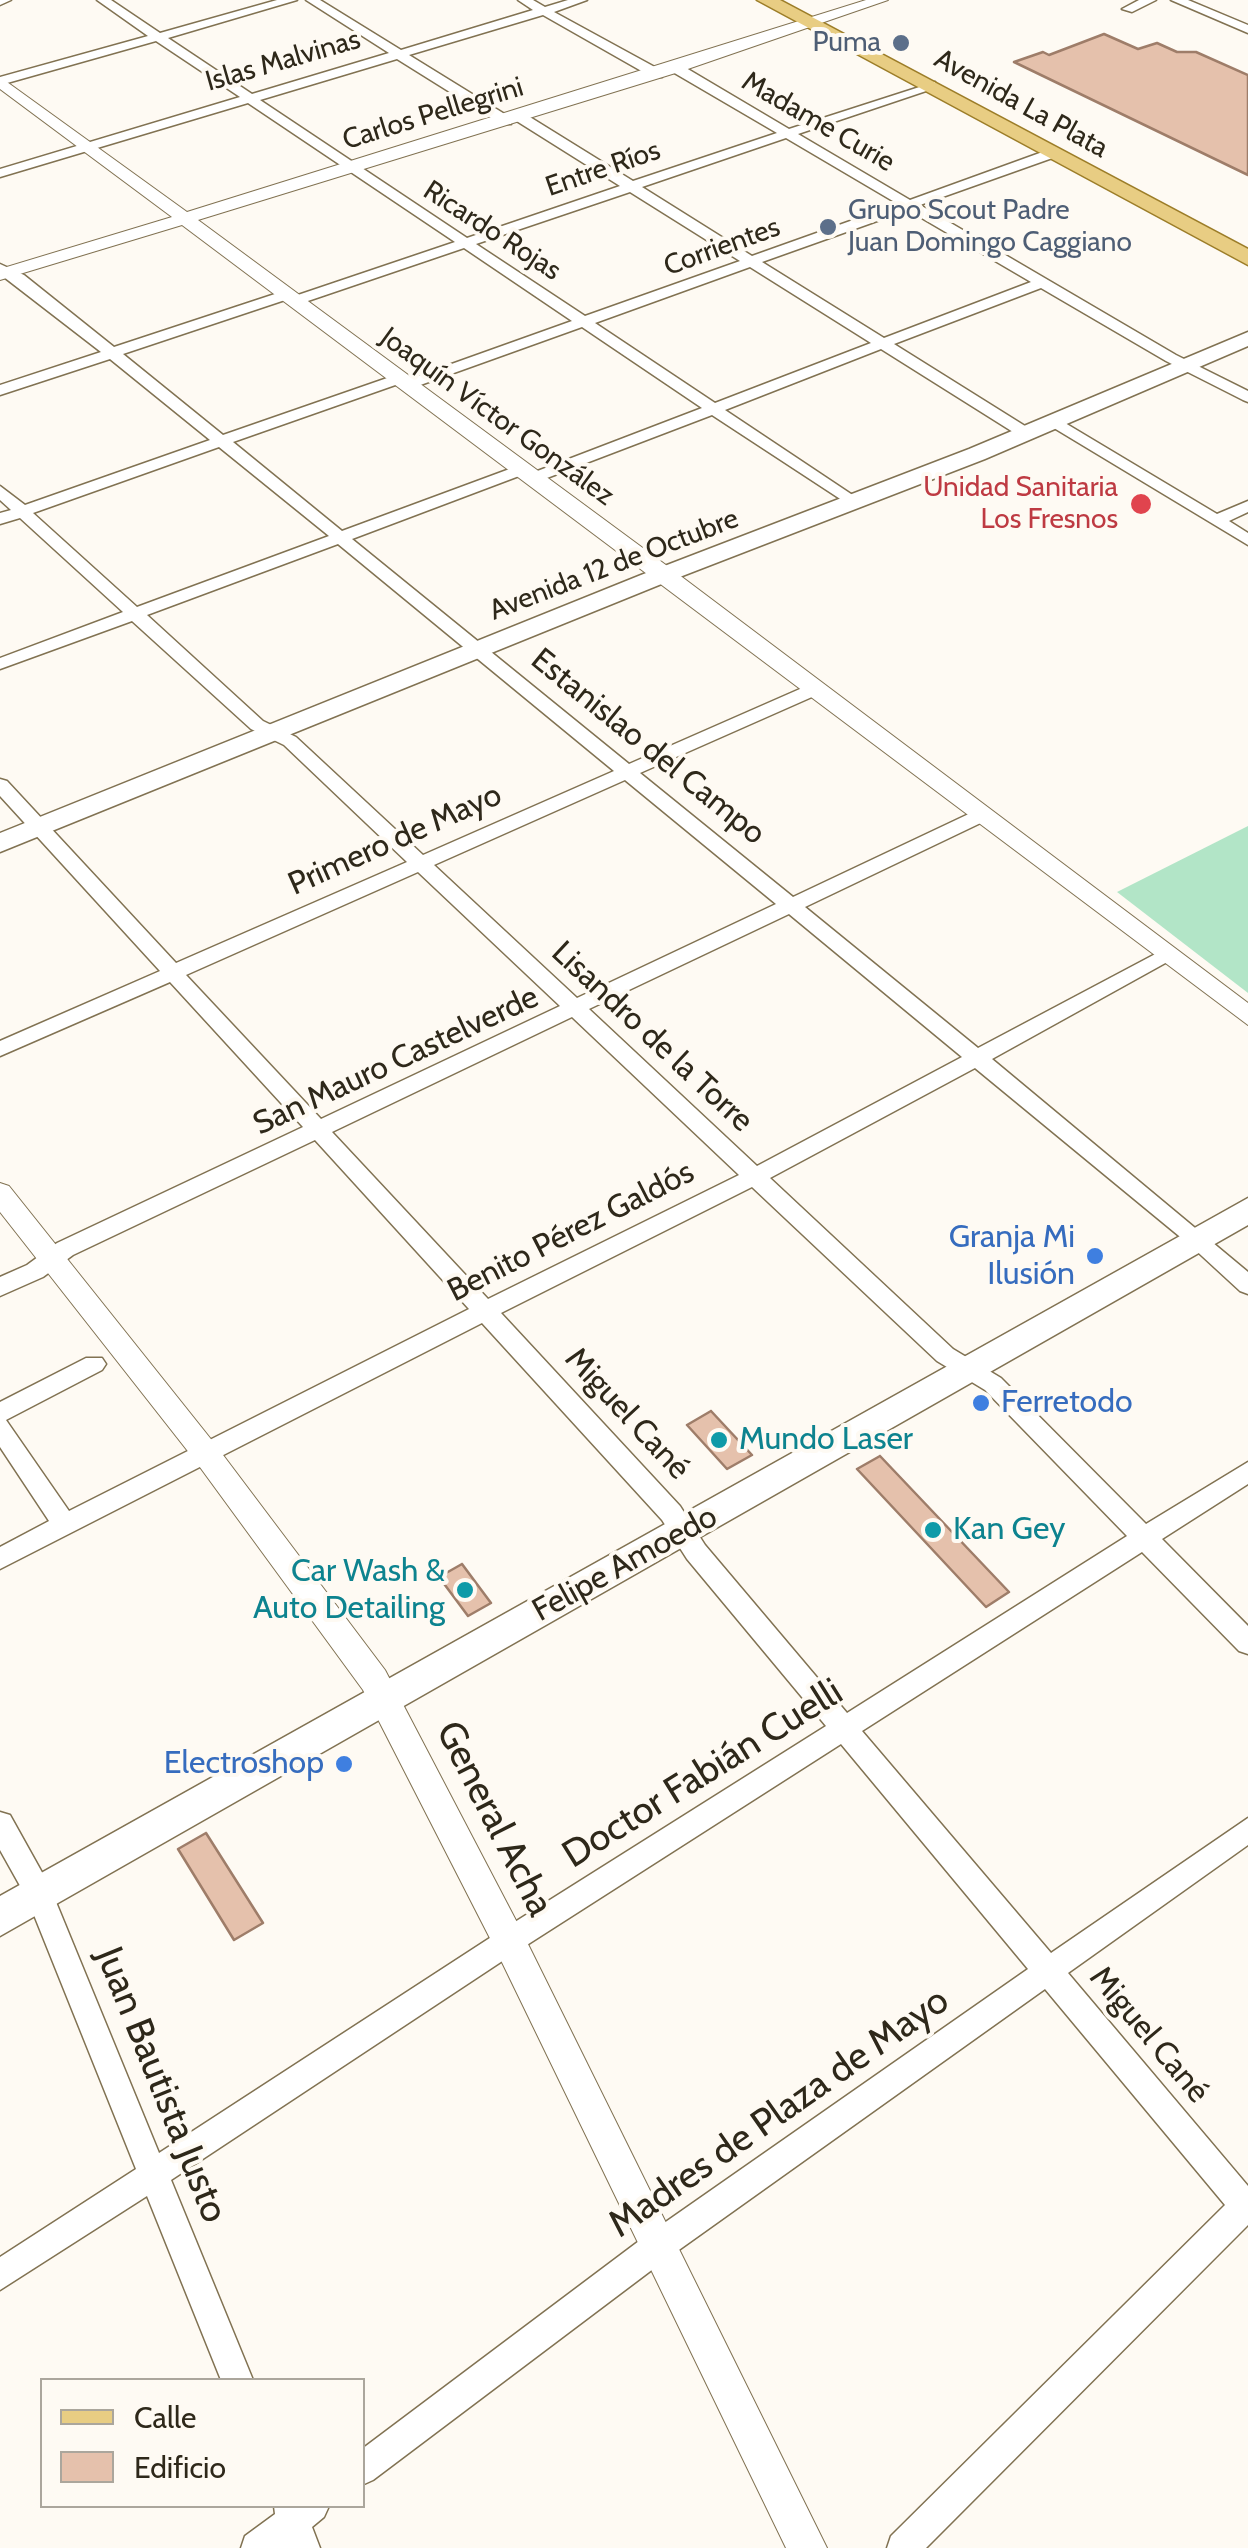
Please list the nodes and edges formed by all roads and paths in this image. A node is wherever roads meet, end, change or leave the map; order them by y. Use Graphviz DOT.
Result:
graph roads {
  1 [pos="103,0"];
  2 [pos="291,0"];
  3 [pos="312,0"];
  4 [pos="524,0"];
  5 [pos="582,0"];
  6 [pos="766,0"];
  7 [pos="880,0"];
  8 [pos="1150,0"];
  9 [pos="1177,0"];
  10 [pos="1128,8"];
  11 [pos="544,11"];
  12 [pos="813,24"];
  13 [pos="1248,29"];
  14 [pos="158,38"];
  15 [pos="398,54"];
  16 [pos="676,68"];
  17 [pos="657,74"];
  18 [pos="0,82"];
  19 [pos="930,85"];
  20 [pos="246,97"];
  21 [pos="513,119"];
  22 [pos="788,134"];
  23 [pos="86,145"];
  24 [pos="1053,152"];
  25 [pos="351,168"];
  26 [pos="0,173"];
  27 [pos="630,186"];
  28 [pos="910,204"];
  29 [pos="184,220"];
  30 [pos="464,243"];
  31 [pos="1248,258"];
  32 [pos="752,263"];
  33 [pos="2,272"];
  34 [pos="1043,282"];
  35 [pos="290,298"];
  36 [pos="584,322"];
  37 [pos="1248,338"];
  38 [pos="885,346"];
  39 [pos="110,354"];
  40 [pos="1187,365"];
  41 [pos="403,382"];
  42 [pos="0,390"];
  43 [pos="1248,398"];
  44 [pos="713,410"];
  45 [pos="1055,422"];
  46 [pos="1026,434"];
  47 [pos="218,440"];
  48 [pos="527,474"];
  49 [pos="0,490"];
  50 [pos="854,503"];
  51 [pos="1248,506"];
  52 [pos="23,511"];
  53 [pos="0,519"];
  54 [pos="1216,521"];
  55 [pos="340,537"];
  56 [pos="1248,540"];
  57 [pos="667,575"];
  58 [pos="136,614"];
  59 [pos="478,650"];
  60 [pos="0,664"];
  61 [pos="815,689"];
  62 [pos="272,732"];
  63 [pos="627,772"];
  64 [pos="0,785"];
  65 [pos="982,815"];
  66 [pos="40,826"];
  67 [pos="0,843"];
  68 [pos="419,861"];
  69 [pos="790,906"];
  70 [pos="1168,956"];
  71 [pos="172,970"];
  72 [pos="575,1010"];
  73 [pos="1248,1016"];
  74 [pos="0,1049"];
  75 [pos="976,1057"];
  76 [pos="319,1130"];
  77 [pos="754,1177"];
  78 [pos="0,1193"];
  79 [pos="1248,1210"];
  80 [pos="1198,1239"];
  81 [pos="52,1260"];
  82 [pos="1248,1285"];
  83 [pos="0,1286"];
  84 [pos="484,1312"];
  85 [pos="94,1364"];
  86 [pos="969,1370"];
  87 [pos="0,1413"];
  88 [pos="0,1428"];
  89 [pos="204,1451"];
  90 [pos="1248,1472"];
  91 [pos="66,1525"];
  92 [pos="683,1531"];
  93 [pos="1144,1537"];
  94 [pos="0,1560"];
  95 [pos="1248,1643"];
  96 [pos="384,1700"];
  97 [pos="845,1728"];
  98 [pos="0,1824"];
  99 [pos="1248,1830"];
  100 [pos="39,1894"];
  101 [pos="0,1916"];
  102 [pos="509,1941"];
  103 [pos="1050,1970"];
  104 [pos="155,2174"];
  105 [pos="1247,2206"];
  106 [pos="658,2246"];
  107 [pos="0,2275"];
  108 [pos="236,2378"];
  109 [pos="365,2466"];
  110 [pos="299,2520"];
  111 [pos="257,2548"];
  112 [pos="807,2548"];
  113 [pos="904,2548"];
  1 -- 14 [label="street, Ricardo Rojas"];
  2 -- 14 [label="street"];
  3 -- 15 [label="street"];
  4 -- 11 [label="street"];
  5 -- 11 [label="street, Islas Malvinas"];
  6 -- 12 [label="main road, Avenida La Plata"];
  7 -- 12 [label="street, Carlos Pellegrini"];
  8 -- 10 [label="street"];
  9 -- 13 [label="street"];
  11 -- 15 [label="street, Islas Malvinas"];
  11 -- 17 [label="street"];
  12 -- 16 [label="street, Carlos Pellegrini"];
  12 -- 19 [label="main road, Avenida La Plata"];
  14 -- 18 [label="street"];
  14 -- 20 [label="street, Ricardo Rojas"];
  15 -- 20 [label="street, Islas Malvinas"];
  15 -- 21 [label="street"];
  16 -- 17 [label="street, Carlos Pellegrini"];
  16 -- 22 [label="street, Madame Curie"];
  17 -- 21 [label="street, Carlos Pellegrini"];
  18 -- 23 [label="street, Joaquín Víctor González"];
  19 -- 22 [label="street, Entre Ríos"];
  19 -- 24 [label="main road, Avenida La Plata"];
  20 -- 23 [label="street, Islas Malvinas"];
  20 -- 25 [label="street, Ricardo Rojas"];
  21 -- 25 [label="street, Carlos Pellegrini"];
  21 -- 27 [label="street"];
  22 -- 27 [label="street, Entre Ríos"];
  22 -- 28 [label="street, Madame Curie"];
  23 -- 26 [label="street, Islas Malvinas"];
  23 -- 29 [label="street, Joaquín Víctor González"];
  24 -- 28 [label="street, Corrientes"];
  24 -- 31 [label="main road, Avenida La Plata"];
  25 -- 29 [label="street, Carlos Pellegrini"];
  25 -- 30 [label="street, Ricardo Rojas"];
  27 -- 30 [label="street, Entre Ríos"];
  27 -- 32 [label="street"];
  28 -- 32 [label="street, Corrientes"];
  28 -- 34 [label="street, Madame Curie"];
  29 -- 33 [label="street, Carlos Pellegrini"];
  29 -- 35 [label="street, Joaquín Víctor González"];
  30 -- 35 [label="street, Entre Ríos"];
  30 -- 36 [label="street, Ricardo Rojas"];
  32 -- 36 [label="street, Corrientes"];
  32 -- 38 [label="street"];
  33 -- 39 [label="street, Estanislao del Campo"];
  34 -- 38 [label="street"];
  34 -- 40 [label="street, Madame Curie"];
  35 -- 39 [label="street, Entre Ríos"];
  35 -- 41 [label="street, Joaquín Víctor González"];
  36 -- 41 [label="street, Corrientes"];
  36 -- 44 [label="street, Ricardo Rojas"];
  37 -- 40 [label="main road, Avenida 12 de Octubre"];
  38 -- 44 [label="street"];
  38 -- 46 [label="street"];
  39 -- 42 [label="street, Entre Ríos"];
  39 -- 47 [label="street, Estanislao del Campo"];
  40 -- 43 [label="street, Madame Curie"];
  40 -- 45 [label="main road, Avenida 12 de Octubre"];
  41 -- 47 [label="street, Corrientes"];
  41 -- 48 [label="street, Joaquín Víctor González"];
  44 -- 48 [label="street"];
  44 -- 50 [label="street, Ricardo Rojas"];
  45 -- 46 [label="main road, Avenida 12 de Octubre"];
  45 -- 54 [label="street"];
  46 -- 50 [label="main road, Avenida 12 de Octubre"];
  47 -- 52 [label="street, Corrientes"];
  47 -- 55 [label="street, Estanislao del Campo"];
  48 -- 55 [label="street"];
  48 -- 57 [label="street, Joaquín Víctor González"];
  49 -- 52 [label="street, Lisandro de la Torre"];
  50 -- 57 [label="main road, Avenida 12 de Octubre"];
  51 -- 54 [label="street"];
  52 -- 53 [label="street, Corrientes"];
  52 -- 58 [label="street, Lisandro de la Torre"];
  54 -- 56 [label="street"];
  55 -- 58 [label="street"];
  55 -- 59 [label="street, Estanislao del Campo"];
  57 -- 59 [label="main road, Avenida 12 de Octubre"];
  57 -- 61 [label="street, Joaquín Víctor González"];
  58 -- 60 [label="street"];
  58 -- 62 [label="street, Lisandro de la Torre"];
  59 -- 62 [label="main road, Avenida 12 de Octubre"];
  59 -- 63 [label="street, Estanislao del Campo"];
  61 -- 63 [label="street, Primero de Mayo"];
  61 -- 65 [label="street, Joaquín Víctor González"];
  62 -- 66 [label="main road, Avenida 12 de Octubre"];
  62 -- 68 [label="street, Lisandro de la Torre"];
  63 -- 68 [label="street, Primero de Mayo"];
  63 -- 69 [label="street, Estanislao del Campo"];
  64 -- 66 [label="street, Miguel Cané"];
  65 -- 69 [label="street, San Mauro Castelverde"];
  65 -- 70 [label="street, Joaquín Víctor González"];
  66 -- 67 [label="main road, Avenida 12 de Octubre"];
  66 -- 71 [label="street, Miguel Cané"];
  68 -- 71 [label="street, Primero de Mayo"];
  68 -- 72 [label="street, Lisandro de la Torre"];
  69 -- 72 [label="street, San Mauro Castelverde"];
  69 -- 75 [label="street, Estanislao del Campo"];
  70 -- 73 [label="street, Joaquín Víctor González"];
  70 -- 75 [label="street, Benito Pérez Galdós"];
  71 -- 74 [label="street, Primero de Mayo"];
  71 -- 76 [label="street, Miguel Cané"];
  72 -- 76 [label="street, San Mauro Castelverde"];
  72 -- 77 [label="street, Lisandro de la Torre"];
  75 -- 77 [label="street, Benito Pérez Galdós"];
  75 -- 80 [label="street, Estanislao del Campo"];
  76 -- 81 [label="street, San Mauro Castelverde"];
  76 -- 84 [label="street, Miguel Cané"];
  77 -- 84 [label="street, Benito Pérez Galdós"];
  77 -- 86 [label="street, Lisandro de la Torre"];
  78 -- 81 [label="street, General Acha"];
  79 -- 80 [label="main road, Felipe Amoedo"];
  80 -- 82 [label="street, Estanislao del Campo"];
  80 -- 86 [label="main road, Felipe Amoedo"];
  81 -- 83 [label="street, San Mauro Castelverde"];
  81 -- 89 [label="street, General Acha"];
  84 -- 89 [label="street, Benito Pérez Galdós"];
  84 -- 92 [label="street, Miguel Cané"];
  85 -- 87 [label="street"];
  86 -- 92 [label="main road, Felipe Amoedo"];
  86 -- 93 [label="street, Lisandro de la Torre"];
  88 -- 91 [label="street"];
  89 -- 91 [label="street, Benito Pérez Galdós"];
  89 -- 96 [label="street, General Acha"];
  90 -- 93 [label="street, Doctor Fabián Cuelli"];
  91 -- 94 [label="street, Benito Pérez Galdós"];
  92 -- 96 [label="main road, Felipe Amoedo"];
  92 -- 97 [label="street, Miguel Cané"];
  93 -- 95 [label="street, Lisandro de la Torre"];
  93 -- 97 [label="street, Doctor Fabián Cuelli"];
  96 -- 100 [label="main road, Felipe Amoedo"];
  96 -- 102 [label="street, General Acha"];
  97 -- 102 [label="street, Doctor Fabián Cuelli"];
  97 -- 103 [label="street, Miguel Cané"];
  98 -- 100 [label="street, Juan Bautista Justo"];
  99 -- 103 [label="street, Madres de Plaza de Mayo"];
  100 -- 101 [label="main road, Felipe Amoedo"];
  100 -- 104 [label="street, Juan Bautista Justo"];
  102 -- 104 [label="street, Doctor Fabián Cuelli"];
  102 -- 106 [label="street, General Acha"];
  103 -- 105 [label="street, Miguel Cané"];
  103 -- 106 [label="street, Madres de Plaza de Mayo"];
  104 -- 107 [label="street, Doctor Fabián Cuelli"];
  104 -- 108 [label="street, Juan Bautista Justo"];
  105 -- 113 [label="street"];
  106 -- 109 [label="street, Madres de Plaza de Mayo"];
  106 -- 112 [label="street, General Acha"];
  110 -- 111 [label="street"];
}
